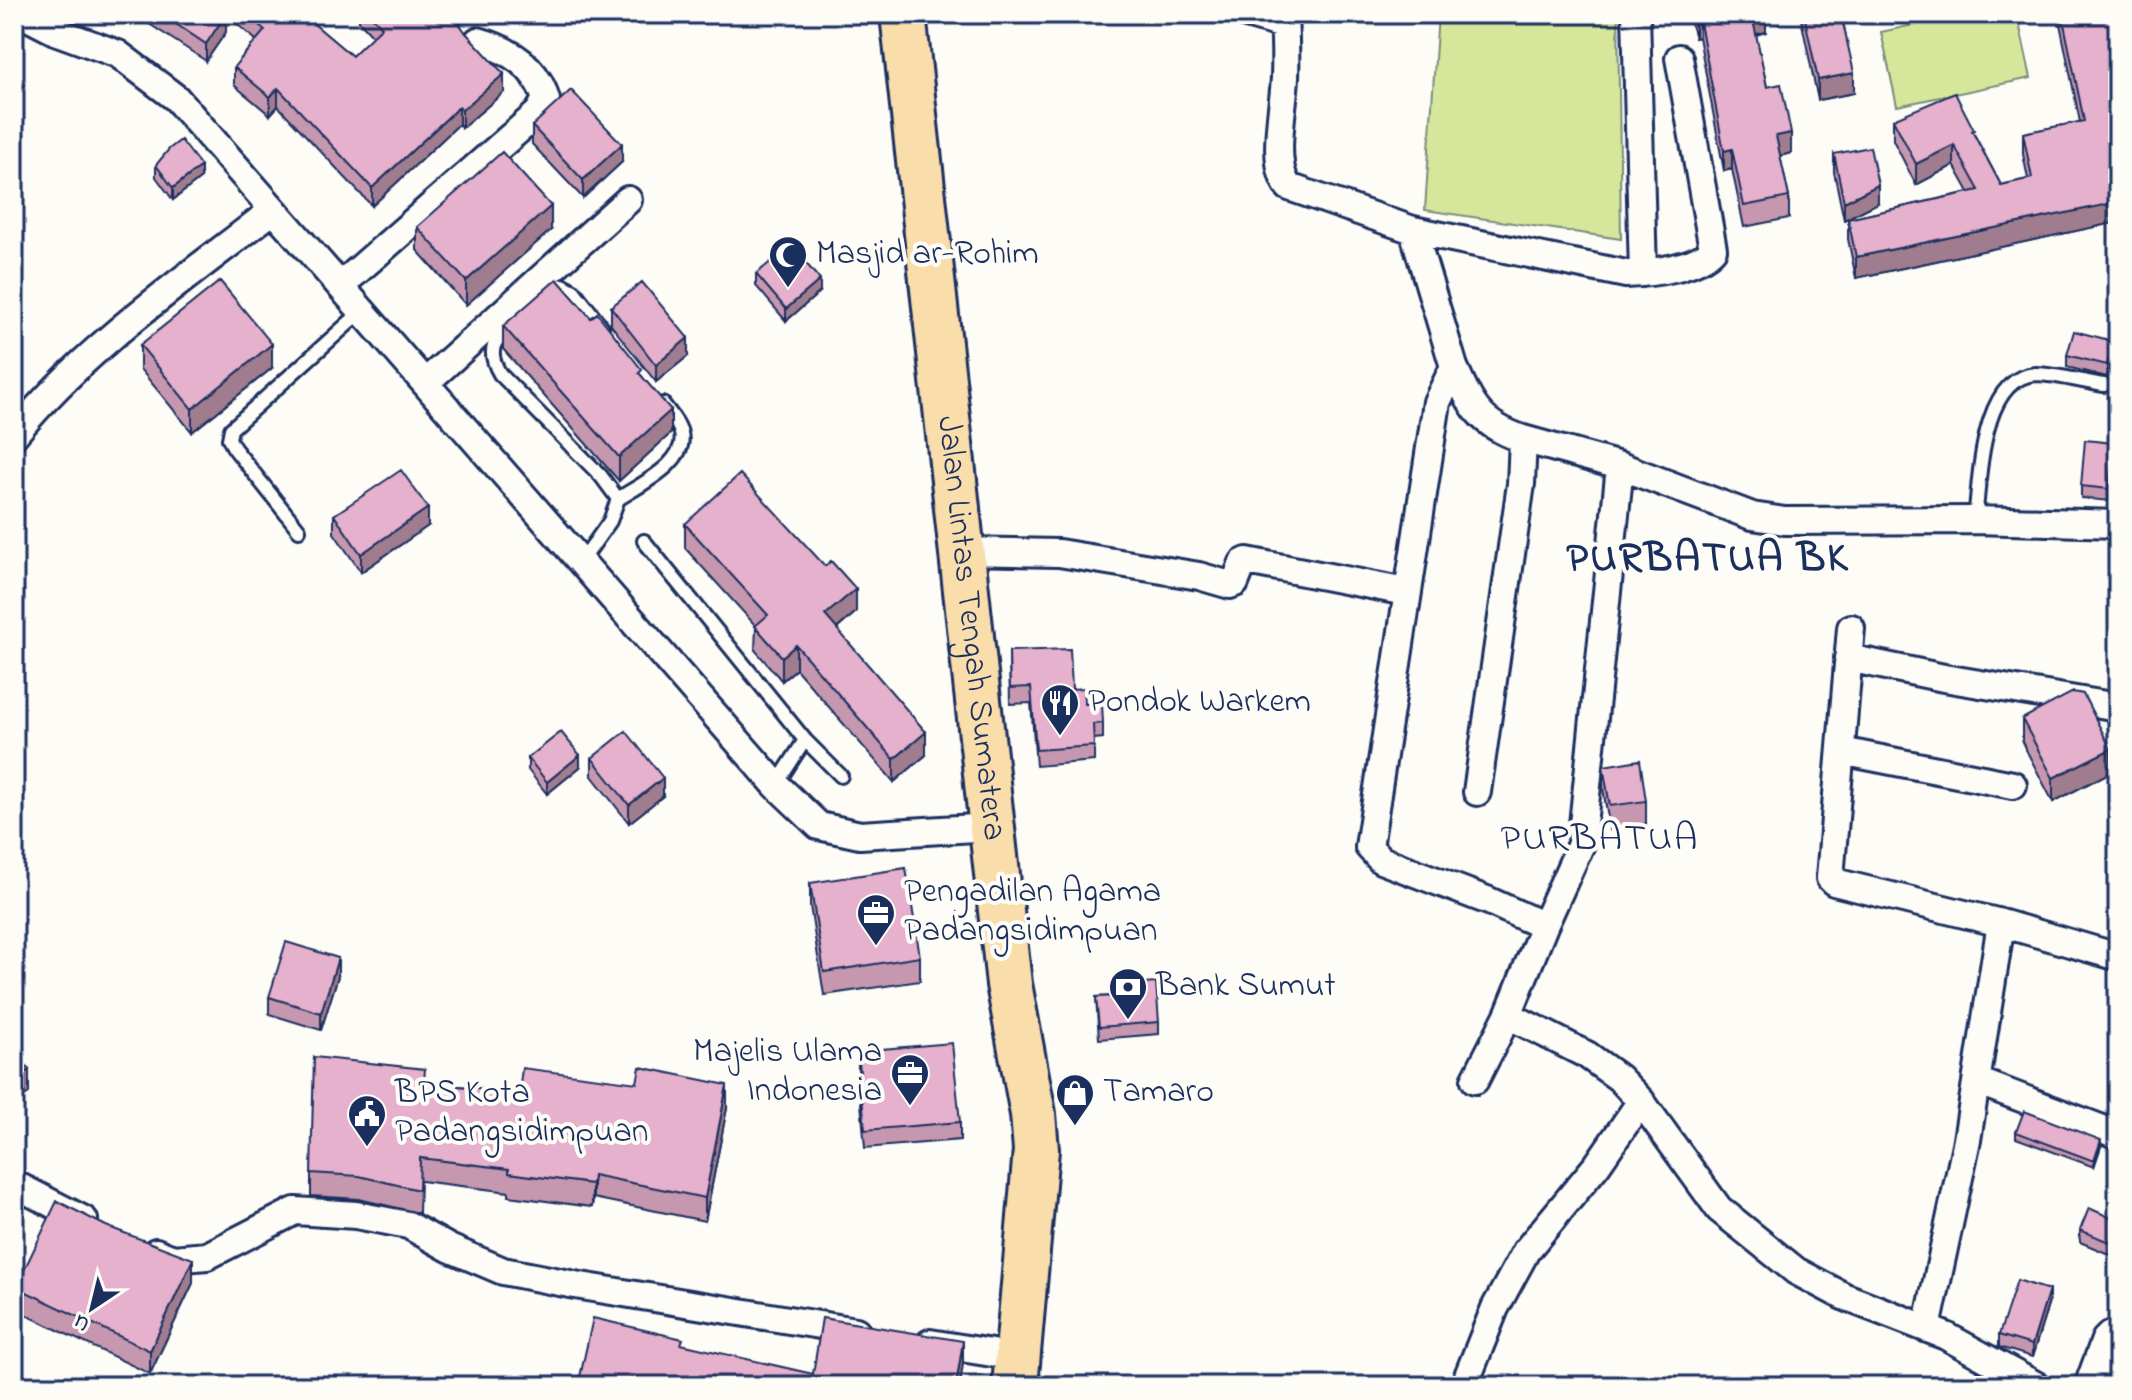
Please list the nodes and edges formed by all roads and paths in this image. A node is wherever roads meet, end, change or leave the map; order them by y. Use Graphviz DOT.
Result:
graph roads {
  1 [pos="22,14"];
  2 [pos="903,14"];
  3 [pos="1246,14"];
  4 [pos="1636,14"];
  5 [pos="1284,20"];
  6 [pos="478,41"];
  7 [pos="1679,58"];
  8 [pos="628,200"];
  9 [pos="273,210"];
  10 [pos="1413,230"];
  11 [pos="1643,273"];
  12 [pos="340,286"];
  13 [pos="362,311"];
  14 [pos="612,339"];
  15 [pos="1454,367"];
  16 [pos="425,383"];
  17 [pos="2104,385"];
  18 [pos="651,389"];
  19 [pos="14,435"];
  20 [pos="1523,439"];
  21 [pos="1620,466"];
  22 [pos="618,499"];
  23 [pos="1975,520"];
  24 [pos="2118,524"];
  25 [pos="299,530"];
  26 [pos="644,541"];
  27 [pos="961,551"];
  28 [pos="581,562"];
  29 [pos="1406,592"];
  30 [pos="1851,628"];
  31 [pos="1848,658"];
  32 [pos="2118,707"];
  33 [pos="805,740"];
  34 [pos="1841,751"];
  35 [pos="841,776"];
  36 [pos="776,785"];
  37 [pos="2013,785"];
  38 [pos="1477,792"];
  39 [pos="991,827"];
  40 [pos="2001,923"];
  41 [pos="1544,926"];
  42 [pos="2118,957"];
  43 [pos="1508,1015"];
  44 [pos="1475,1080"];
  45 [pos="1977,1081"];
  46 [pos="1641,1101"];
  47 [pos="2118,1135"];
  48 [pos="14,1184"];
  49 [pos="112,1235"];
  50 [pos="136,1244"];
  51 [pos="1927,1328"];
  52 [pos="2118,1333"];
  53 [pos="880,1335"];
  54 [pos="911,1340"];
  55 [pos="1016,1372"];
  56 [pos="1464,1386"];
  57 [pos="2037,1386"];
  58 [pos="2088,1386"];
  1 -- 9 [label="street"];
  2 -- 27 [label="highway, Jalan Lintas Tengah Sumatera"];
  3 -- 5 [label="street"];
  4 -- 11 [label="street"];
  5 -- 10 [label="street"];
  6 -- 12 [label="street"];
  7 -- 11 [label="street"];
  8 -- 16 [label="street"];
  9 -- 12 [label="street"];
  9 -- 19 [label="street"];
  10 -- 11 [label="street"];
  10 -- 15 [label="street"];
  12 -- 13 [label="street"];
  13 -- 16 [label="street"];
  13 -- 25 [label="lane"];
  14 -- 22 [label="lane"];
  15 -- 20 [label="street"];
  15 -- 29 [label="street"];
  16 -- 28 [label="street"];
  17 -- 23 [label="lane"];
  18 -- 22 [label="lane"];
  20 -- 21 [label="street"];
  20 -- 38 [label="street"];
  21 -- 23 [label="street"];
  21 -- 41 [label="street"];
  22 -- 28 [label="lane"];
  23 -- 24 [label="street"];
  26 -- 33 [label="lane"];
  27 -- 29 [label="street"];
  27 -- 39 [label="highway, Jalan Lintas Tengah Sumatera"];
  28 -- 36 [label="street"];
  29 -- 41 [label="street"];
  30 -- 31 [label="street"];
  31 -- 32 [label="street"];
  31 -- 34 [label="street"];
  33 -- 35 [label="lane"];
  33 -- 36 [label="lane"];
  34 -- 37 [label="street"];
  34 -- 40 [label="street"];
  36 -- 39 [label="street"];
  39 -- 55 [label="highway, Jalan Lintas Tengah Sumatera"];
  40 -- 42 [label="street"];
  40 -- 45 [label="street"];
  41 -- 43 [label="street"];
  43 -- 44 [label="street"];
  43 -- 46 [label="street"];
  45 -- 47 [label="street"];
  45 -- 51 [label="street"];
  46 -- 51 [label="street"];
  46 -- 56 [label="street"];
  48 -- 49 [label="street"];
  50 -- 53 [label="street"];
  51 -- 57 [label="street"];
  52 -- 58 [label="street"];
  54 -- 55 [label="street"];
}
